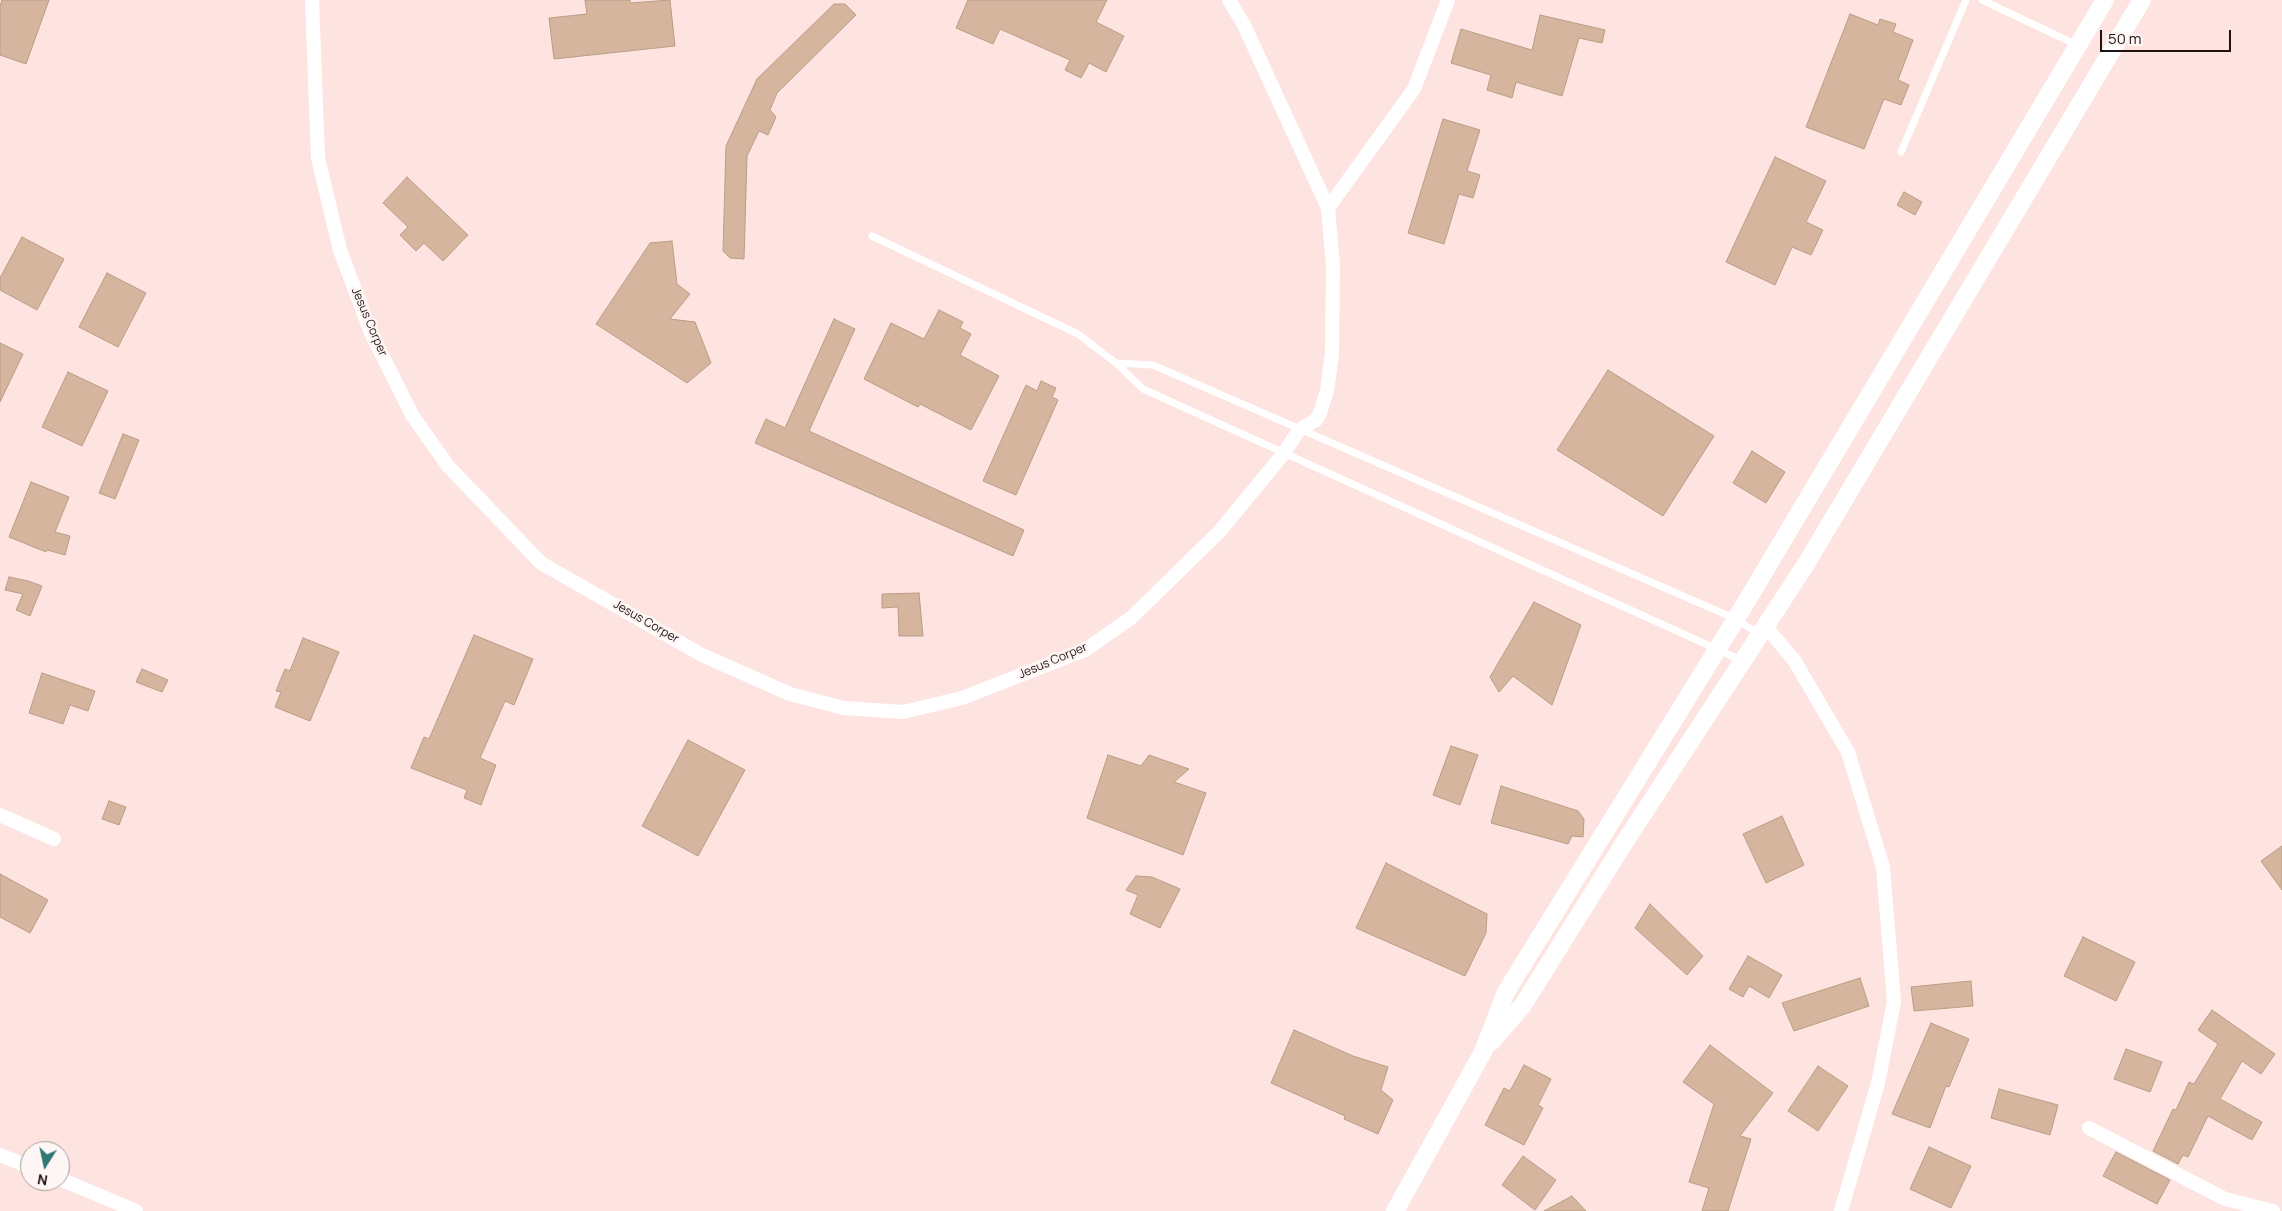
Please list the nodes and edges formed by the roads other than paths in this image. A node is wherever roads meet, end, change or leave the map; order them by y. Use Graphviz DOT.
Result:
graph roads {
  1 [pos="312,0"];
  2 [pos="1229,0"];
  3 [pos="1448,0"];
  4 [pos="1966,0"];
  5 [pos="1982,0"];
  6 [pos="2105,0"];
  7 [pos="2142,0"];
  8 [pos="2078,46"];
  9 [pos="1901,152"];
  10 [pos="1328,208"];
  11 [pos="872,236"];
  12 [pos="1116,363"];
  13 [pos="1299,430"];
  14 [pos="1284,453"];
  15 [pos="1736,620"];
  16 [pos="1763,631"];
  17 [pos="1717,650"];
  18 [pos="1744,661"];
  19 [pos="0,815"];
  20 [pos="54,839"];
  21 [pos="1483,1052"];
  22 [pos="2089,1128"];
  23 [pos="0,1154"];
  24 [pos="20,1163"];
  25 [pos="70,1183"];
  26 [pos="136,1211"];
  27 [pos="1395,1211"];
  28 [pos="1841,1211"];
  29 [pos="2272,1211"];
  1 -- 14 [label="street, Jesus Corper"];
  2 -- 10 [label="street, Jesus Corper"];
  3 -- 10 [label="street"];
  4 -- 9 [label="lane"];
  5 -- 8 [label="lane"];
  6 -- 8 [label="street"];
  7 -- 16 [label="street"];
  8 -- 15 [label="street"];
  10 -- 13 [label="street, Jesus Corper"];
  11 -- 12 [label="lane"];
  12 -- 13 [label="lane"];
  12 -- 14 [label="lane"];
  13 -- 14 [label="street, Jesus Corper"];
  13 -- 15 [label="lane"];
  14 -- 17 [label="lane"];
  15 -- 16 [label="lane"];
  15 -- 17 [label="street"];
  16 -- 18 [label="street"];
  16 -- 28 [label="street"];
  17 -- 18 [label="lane"];
  17 -- 21 [label="street"];
  18 -- 21 [label="street"];
  19 -- 20 [label="street"];
  21 -- 27 [label="street"];
  22 -- 29 [label="street"];
  23 -- 24 [label="street"];
  25 -- 26 [label="street"];
}
